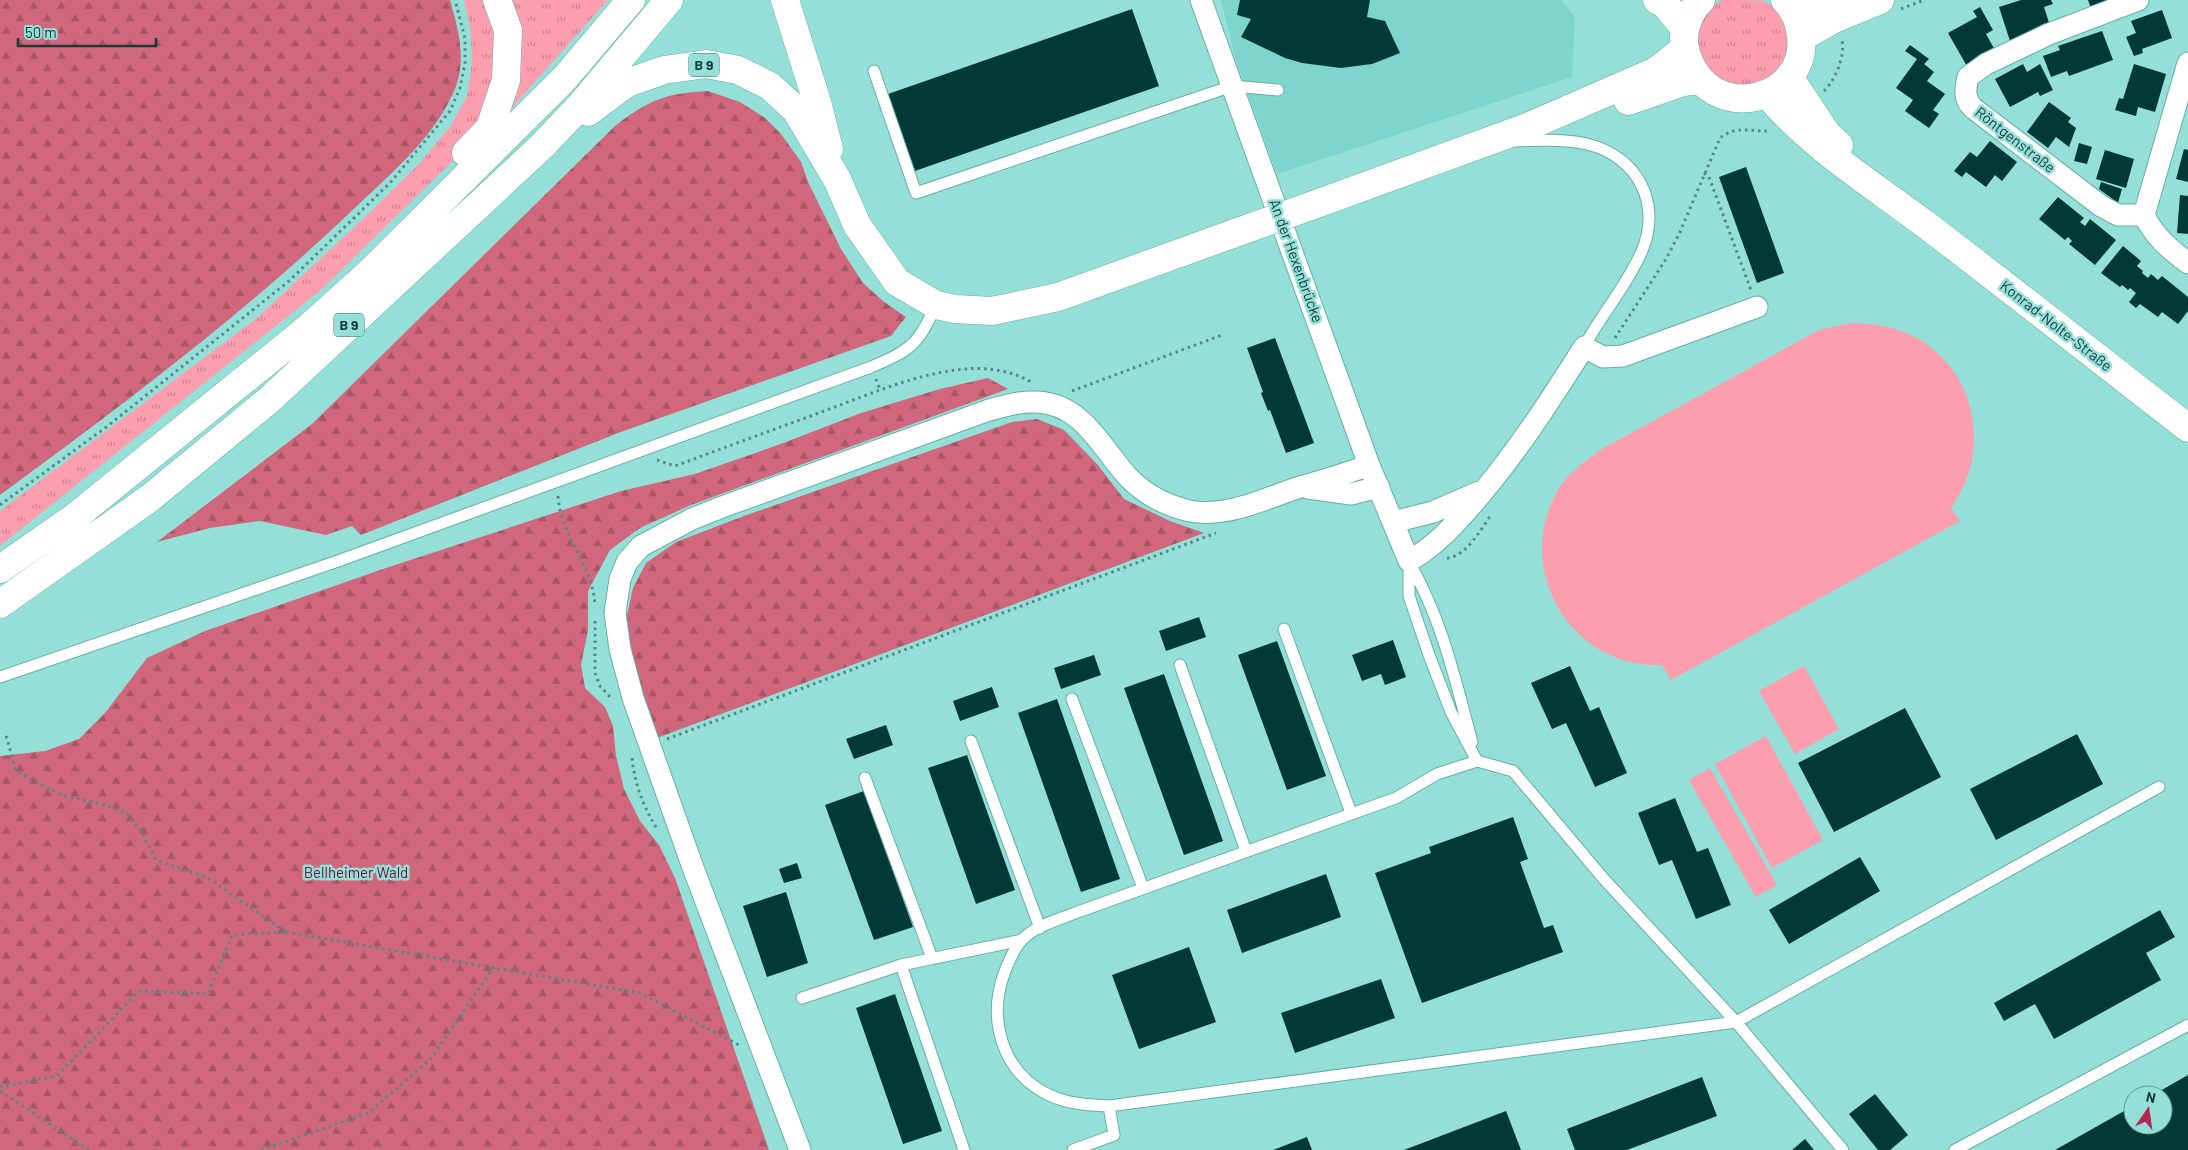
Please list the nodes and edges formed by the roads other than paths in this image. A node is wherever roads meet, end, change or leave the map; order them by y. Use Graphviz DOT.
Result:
graph roads {
  1 [pos="497,0"];
  2 [pos="631,0"];
  3 [pos="669,0"];
  4 [pos="785,0"];
  5 [pos="1202,0"];
  6 [pos="1657,0"];
  7 [pos="1701,0"];
  8 [pos="1835,0"];
  9 [pos="1880,0"];
  10 [pos="2138,0"];
  11 [pos="1787,3"];
  12 [pos="1802,36"];
  13 [pos="1685,39"];
  14 [pos="2188,62"];
  15 [pos="874,71"];
  16 [pos="1789,77"];
  17 [pos="1699,80"];
  18 [pos="1232,86"];
  19 [pos="1278,90"];
  20 [pos="1767,94"];
  21 [pos="1525,128"];
  22 [pos="1488,142"];
  23 [pos="542,146"];
  24 [pos="837,179"];
  25 [pos="2144,215"];
  26 [pos="1924,224"];
  27 [pos="2188,263"];
  28 [pos="368,275"];
  29 [pos="936,305"];
  30 [pos="1757,307"];
  31 [pos="1586,342"];
  32 [pos="2188,428"];
  33 [pos="1369,465"];
  34 [pos="1301,487"];
  35 [pos="1380,488"];
  36 [pos="1484,490"];
  37 [pos="1393,522"];
  38 [pos="1408,561"];
  39 [pos="0,569"];
  40 [pos="0,604"];
  41 [pos="1284,629"];
  42 [pos="1180,665"];
  43 [pos="0,677"];
  44 [pos="1072,699"];
  45 [pos="971,741"];
  46 [pos="1477,760"];
  47 [pos="865,778"];
  48 [pos="2159,787"];
  49 [pos="1351,813"];
  50 [pos="1246,851"];
  51 [pos="1143,888"];
  52 [pos="1040,928"];
  53 [pos="1022,940"];
  54 [pos="932,958"];
  55 [pos="901,965"];
  56 [pos="802,998"];
  57 [pos="1736,1022"];
  58 [pos="2188,1025"];
  59 [pos="1109,1106"];
  60 [pos="800,1150"];
  61 [pos="964,1150"];
  62 [pos="1073,1150"];
  63 [pos="1843,1150"];
  64 [pos="1955,1150"];
  1 -- 28 [label="main road"];
  2 -- 28 [label="main road, B 9"];
  3 -- 23 [label="main road, B 9"];
  4 -- 24 [label="main road, B 9"];
  5 -- 18 [label="street, An der Hexenbrücke"];
  6 -- 13 [label="main road"];
  7 -- 13 [label="main road, B 9"];
  8 -- 11 [label="main road"];
  9 -- 12 [label="main road"];
  10 -- 25 [label="street, Röntgenstraße"];
  11 -- 12 [label="main road"];
  12 -- 16 [label="main road"];
  13 -- 17 [label="main road"];
  13 -- 21 [label="main road, B 9"];
  14 -- 25 [label="street"];
  15 -- 18 [label="lane"];
  16 -- 20 [label="main road"];
  16 -- 26 [label="main road, Konrad-Nolte-Straße"];
  17 -- 20 [label="main road"];
  17 -- 21 [label="main road, B 9"];
  18 -- 19 [label="lane"];
  18 -- 33 [label="street, An der Hexenbrücke"];
  20 -- 26 [label="main road, Konrad-Nolte-Straße"];
  21 -- 22 [label="main road, B 9"];
  22 -- 29 [label="main road, B 9, bridge"];
  22 -- 31 [label="lane"];
  23 -- 24 [label="main road, B 9"];
  23 -- 40 [label="main road, B 9"];
  24 -- 29 [label="main road, B 9"];
  25 -- 27 [label="street"];
  26 -- 32 [label="main road, Konrad-Nolte-Straße"];
  28 -- 39 [label="main road, B 9"];
  29 -- 43 [label="lane"];
  30 -- 31 [label="street"];
  31 -- 36 [label="street"];
  33 -- 34 [label="street"];
  33 -- 35 [label="street, An der Hexenbrücke"];
  34 -- 35 [label="street"];
  34 -- 60 [label="street"];
  35 -- 37 [label="street, An der Hexenbrücke"];
  36 -- 37 [label="street"];
  36 -- 38 [label="street"];
  37 -- 38 [label="street, An der Hexenbrücke"];
  38 -- 46 [label="lane"];
  38 -- 46 [label="lane"];
  41 -- 49 [label="lane"];
  42 -- 50 [label="lane"];
  44 -- 51 [label="lane"];
  45 -- 52 [label="lane"];
  46 -- 49 [label="lane"];
  46 -- 57 [label="lane"];
  47 -- 54 [label="lane"];
  48 -- 57 [label="lane"];
  49 -- 50 [label="lane"];
  50 -- 51 [label="lane"];
  51 -- 52 [label="lane"];
  52 -- 53 [label="lane"];
  53 -- 54 [label="lane"];
  53 -- 59 [label="lane"];
  54 -- 55 [label="lane"];
  55 -- 56 [label="lane"];
  55 -- 61 [label="lane"];
  57 -- 59 [label="lane"];
  57 -- 63 [label="lane"];
  58 -- 64 [label="lane"];
  59 -- 62 [label="lane"];
}
